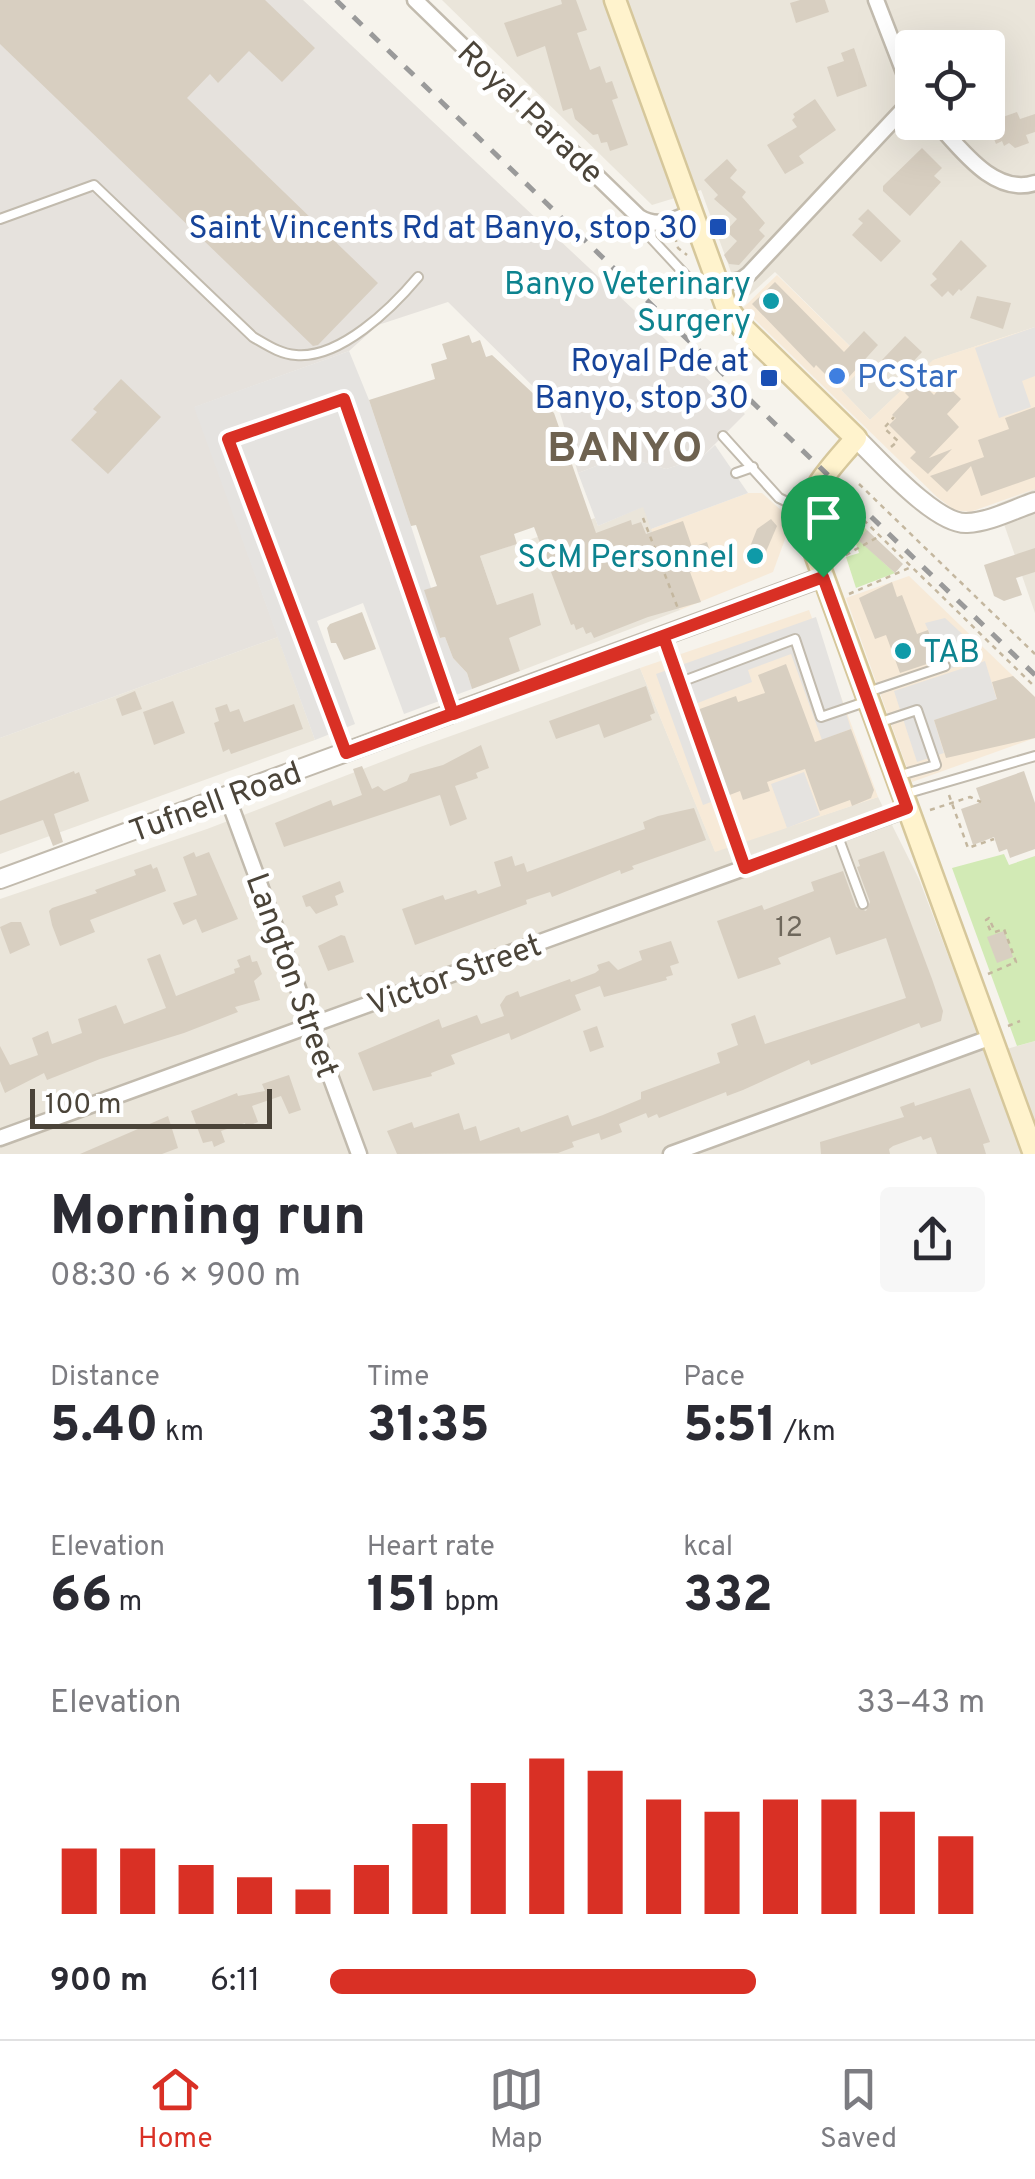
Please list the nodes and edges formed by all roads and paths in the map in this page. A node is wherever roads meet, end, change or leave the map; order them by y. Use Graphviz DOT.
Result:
graph roads {
  1 [pos="414,0"];
  2 [pos="615,0"];
  3 [pos="876,0"];
  4 [pos="895,51"];
  5 [pos="895,115"];
  6 [pos="954,140"];
  7 [pos="1035,183"];
  8 [pos="692,212"];
  9 [pos="0,219"];
  10 [pos="649,222"];
  11 [pos="418,277"];
  12 [pos="717,285"];
  13 [pos="894,417"];
  14 [pos="723,436"];
  15 [pos="856,438"];
  16 [pos="891,447"];
  17 [pos="753,467"];
  18 [pos="736,473"];
  19 [pos="859,484"];
  20 [pos="1035,502"];
  21 [pos="889,506"];
  22 [pos="806,512"];
  23 [pos="890,512"];
  24 [pos="643,518"];
  25 [pos="879,536"];
  26 [pos="830,544"];
  27 [pos="837,560"];
  28 [pos="910,567"];
  29 [pos="823,577"];
  30 [pos="850,594"];
  31 [pos="680,612"];
  32 [pos="664,638"];
  33 [pos="1035,654"];
  34 [pos="944,666"];
  35 [pos="678,683"];
  36 [pos="1035,688"];
  37 [pos="867,697"];
  38 [pos="453,714"];
  39 [pos="877,724"];
  40 [pos="346,753"];
  41 [pos="1035,756"];
  42 [pos="946,789"];
  43 [pos="902,793"];
  44 [pos="227,796"];
  45 [pos="980,802"];
  46 [pos="952,803"];
  47 [pos="929,811"];
  48 [pos="836,834"];
  49 [pos="994,839"];
  50 [pos="745,868"];
  51 [pos="0,878"];
  52 [pos="863,904"];
  53 [pos="992,935"];
  54 [pos="1002,961"];
  55 [pos="1004,968"];
  56 [pos="986,974"];
  57 [pos="1020,1021"];
  58 [pos="312,1026"];
  59 [pos="999,1031"];
  60 [pos="0,1138"];
  61 [pos="359,1154"];
  62 [pos="671,1154"];
  63 [pos="1034,1154"];
  1 -- 10 [label="street, Royal Parade"];
  2 -- 8 [label="main road"];
  3 -- 4 [label="street"];
  5 -- 12 [label="street"];
  6 -- 7 [label="street"];
  8 -- 10 [label="street"];
  8 -- 12 [label="main road"];
  9 -- 11 [label="lane"];
  10 -- 12 [label="lane, Royal Parade"];
  12 -- 15 [label="main road"];
  13 -- 16 [label="path"];
  14 -- 17 [label="lane"];
  15 -- 20 [label="street"];
  15 -- 22 [label="main road"];
  17 -- 18 [label="lane"];
  17 -- 22 [label="lane"];
  19 -- 23 [label="path"];
  21 -- 23 [label="path"];
  22 -- 29 [label="main road"];
  23 -- 33 [label="path"];
  24 -- 31 [label="path"];
  25 -- 26 [label="path"];
  25 -- 27 [label="path"];
  25 -- 28 [label="path"];
  28 -- 30 [label="path"];
  28 -- 36 [label="path"];
  29 -- 32 [label="street, Tufnell Road"];
  29 -- 37 [label="main road"];
  32 -- 35 [label="lane"];
  32 -- 38 [label="street, Tufnell Road"];
  34 -- 37 [label="lane"];
  35 -- 37 [label="lane"];
  35 -- 50 [label="lane"];
  37 -- 39 [label="main road"];
  38 -- 40 [label="street, Tufnell Road"];
  38 -- 40 [label="lane"];
  39 -- 43 [label="main road"];
  39 -- 43 [label="lane"];
  40 -- 44 [label="street, Tufnell Road"];
  41 -- 43 [label="lane"];
  42 -- 46 [label="path"];
  43 -- 48 [label="street, Victor Street"];
  43 -- 59 [label="main road"];
  44 -- 51 [label="street, Tufnell Road"];
  44 -- 58 [label="street, Langton Street"];
  45 -- 46 [label="path"];
  46 -- 47 [label="path"];
  46 -- 49 [label="path"];
  48 -- 50 [label="street, Victor Street"];
  48 -- 52 [label="lane"];
  50 -- 58 [label="street, Victor Street"];
  53 -- 55 [label="path"];
  54 -- 55 [label="path"];
  55 -- 56 [label="path"];
  57 -- 59 [label="path"];
  58 -- 60 [label="street, Victor Street"];
  58 -- 61 [label="street, Langton Street"];
  59 -- 62 [label="street"];
  59 -- 63 [label="main road"];
}
